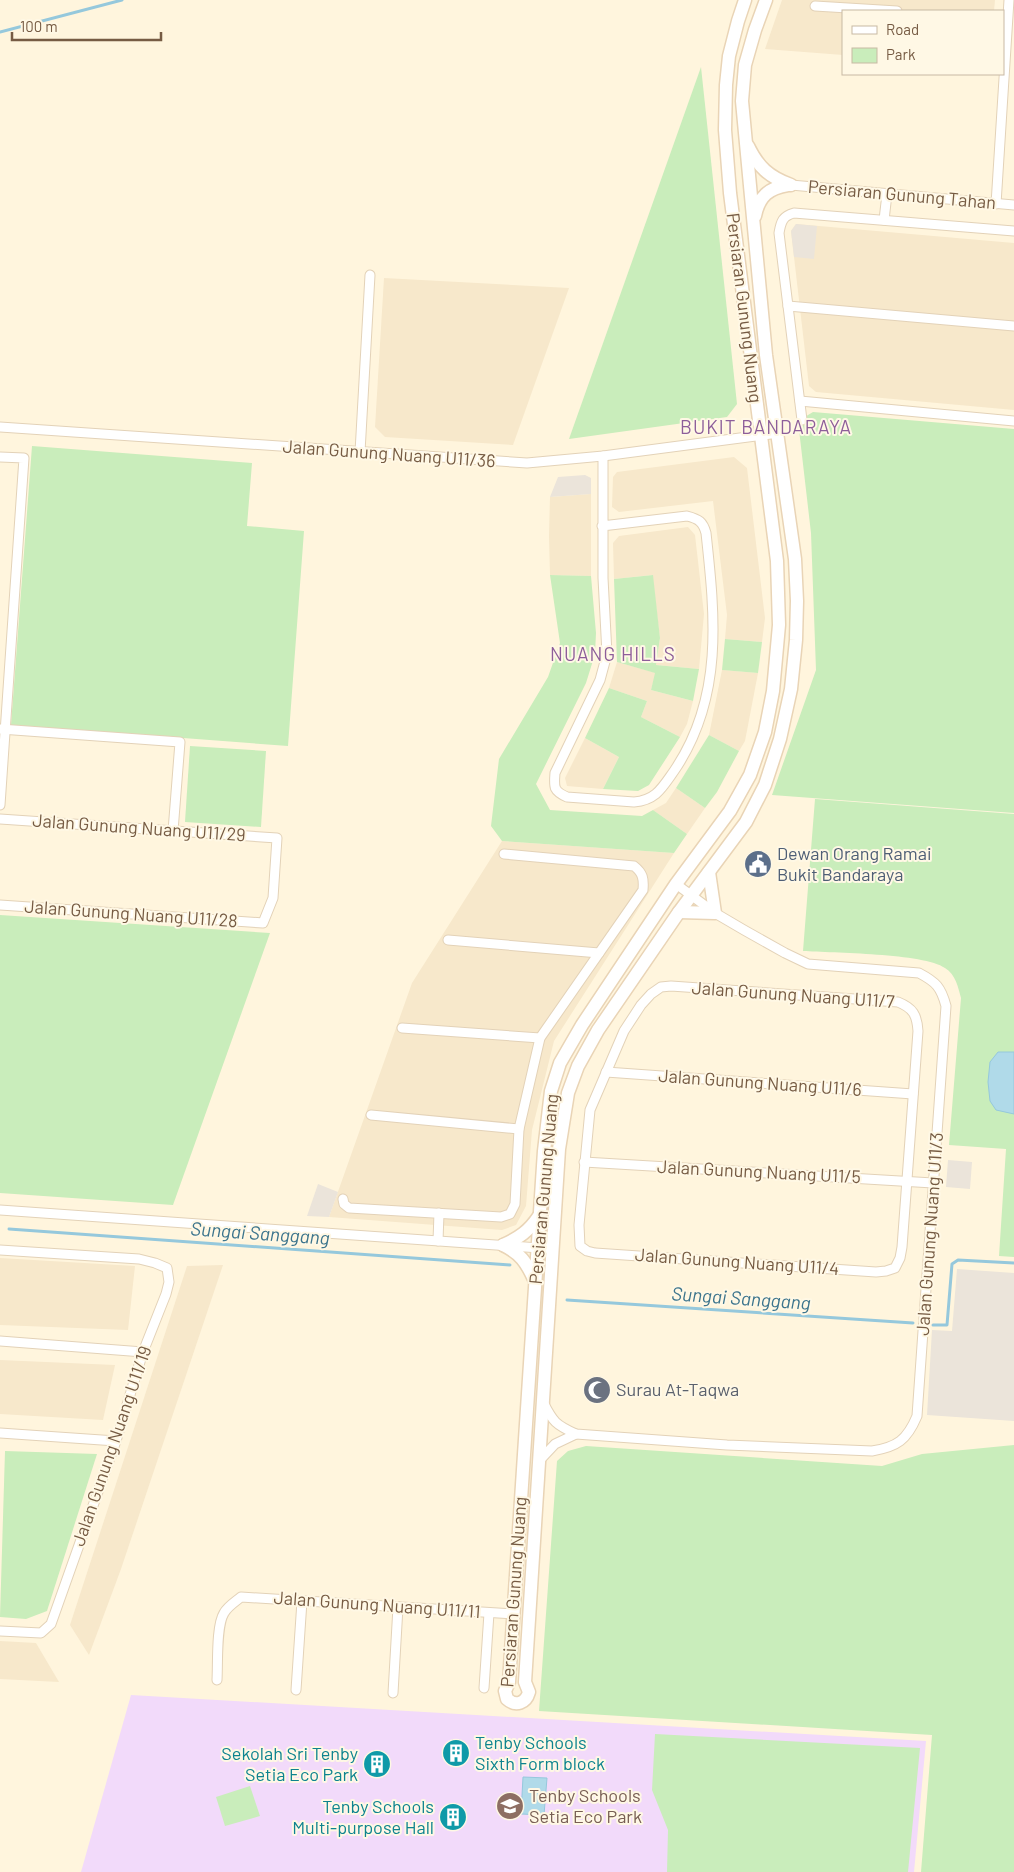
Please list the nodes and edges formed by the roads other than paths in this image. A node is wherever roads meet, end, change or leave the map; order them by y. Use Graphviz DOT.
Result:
graph roads {
  1 [pos="745,0"];
  2 [pos="766,0"];
  3 [pos="1009,0"];
  4 [pos="815,6"];
  5 [pos="881,10"];
  6 [pos="1005,18"];
  7 [pos="1004,52"];
  8 [pos="1003,75"];
  9 [pos="1003,87"];
  10 [pos="1014,88"];
  11 [pos="745,140"];
  12 [pos="790,185"];
  13 [pos="887,194"];
  14 [pos="996,204"];
  15 [pos="1014,205"];
  16 [pos="884,220"];
  17 [pos="754,222"];
  18 [pos="1014,232"];
  19 [pos="370,275"];
  20 [pos="788,306"];
  21 [pos="1014,326"];
  22 [pos="800,402"];
  23 [pos="802,420"];
  24 [pos="1014,421"];
  25 [pos="0,427"];
  26 [pos="778,433"];
  27 [pos="760,436"];
  28 [pos="360,452"];
  29 [pos="603,456"];
  30 [pos="0,457"];
  31 [pos="602,526"];
  32 [pos="3,729"];
  33 [pos="0,806"];
  34 [pos="0,819"];
  35 [pos="173,831"];
  36 [pos="504,854"];
  37 [pos="709,872"];
  38 [pos="676,884"];
  39 [pos="691,895"];
  40 [pos="0,905"];
  41 [pos="679,912"];
  42 [pos="715,913"];
  43 [pos="263,923"];
  44 [pos="448,940"];
  45 [pos="600,953"];
  46 [pos="402,1028"];
  47 [pos="540,1038"];
  48 [pos="606,1072"];
  49 [pos="913,1094"];
  50 [pos="371,1115"];
  51 [pos="519,1129"];
  52 [pos="584,1162"];
  53 [pos="907,1181"];
  54 [pos="934,1183"];
  55 [pos="343,1199"];
  56 [pos="0,1210"];
  57 [pos="439,1213"];
  58 [pos="540,1215"];
  59 [pos="438,1241"];
  60 [pos="503,1245"];
  61 [pos="538,1248"];
  62 [pos="553,1248"];
  63 [pos="0,1250"];
  64 [pos="535,1282"];
  65 [pos="0,1341"];
  66 [pos="143,1352"];
  67 [pos="543,1402"];
  68 [pos="0,1433"];
  69 [pos="576,1434"];
  70 [pos="116,1441"];
  71 [pos="540,1461"];
  72 [pos="302,1600"];
  73 [pos="398,1607"];
  74 [pos="489,1613"];
  75 [pos="514,1614"];
  76 [pos="0,1631"];
  77 [pos="216,1680"];
  78 [pos="484,1688"];
  79 [pos="296,1690"];
  80 [pos="393,1693"];
  1 -- 27 [label="street, Persiaran Gunung Nuang"];
  2 -- 11 [label="street, Persiaran Gunung Nuang"];
  3 -- 6 [label="street"];
  4 -- 5 [label="street"];
  6 -- 7 [label="street"];
  8 -- 9 [label="street"];
  9 -- 10 [label="street"];
  9 -- 14 [label="street"];
  11 -- 12 [label="street"];
  11 -- 17 [label="street, Persiaran Gunung Nuang"];
  12 -- 13 [label="street, Persiaran Gunung Tahan"];
  12 -- 17 [label="street"];
  13 -- 14 [label="street, Persiaran Gunung Tahan"];
  13 -- 16 [label="street"];
  14 -- 15 [label="street, Persiaran Gunung Tahan"];
  16 -- 18 [label="street"];
  16 -- 20 [label="street"];
  17 -- 26 [label="street, Persiaran Gunung Nuang"];
  19 -- 28 [label="street"];
  20 -- 21 [label="street"];
  20 -- 22 [label="street"];
  22 -- 23 [label="street"];
  22 -- 24 [label="street"];
  25 -- 28 [label="street, Jalan Gunung Nuang U11/36"];
  26 -- 27 [label="street, Jalan Gunung Nuang U11/36"];
  26 -- 37 [label="street, Persiaran Gunung Nuang"];
  27 -- 29 [label="street, Jalan Gunung Nuang U11/36"];
  27 -- 38 [label="street, Persiaran Gunung Nuang"];
  28 -- 29 [label="street, Jalan Gunung Nuang U11/36"];
  29 -- 31 [label="street"];
  30 -- 32 [label="street"];
  31 -- 31 [label="street"];
  32 -- 33 [label="street"];
  32 -- 35 [label="street"];
  34 -- 35 [label="street, Jalan Gunung Nuang U11/29"];
  35 -- 43 [label="street, Jalan Gunung Nuang U11/29"];
  36 -- 45 [label="street"];
  37 -- 39 [label="street, Persiaran Gunung Nuang"];
  37 -- 42 [label="street"];
  38 -- 39 [label="street, Jalan Gunung Nuang U11/3"];
  38 -- 58 [label="street, Persiaran Gunung Nuang"];
  39 -- 41 [label="street, Persiaran Gunung Nuang"];
  39 -- 42 [label="street, Jalan Gunung Nuang U11/3"];
  40 -- 43 [label="street, Jalan Gunung Nuang U11/28"];
  41 -- 42 [label="street"];
  41 -- 62 [label="street, Persiaran Gunung Nuang"];
  42 -- 54 [label="street, Jalan Gunung Nuang U11/3"];
  44 -- 45 [label="street"];
  45 -- 47 [label="street"];
  46 -- 47 [label="street"];
  47 -- 51 [label="street"];
  48 -- 49 [label="street, Jalan Gunung Nuang U11/6"];
  48 -- 49 [label="street, Jalan Gunung Nuang U11/7"];
  48 -- 52 [label="street"];
  49 -- 53 [label="street"];
  50 -- 51 [label="street"];
  51 -- 57 [label="street"];
  52 -- 53 [label="street, Jalan Gunung Nuang U11/5"];
  52 -- 53 [label="street, Jalan Gunung Nuang U11/4"];
  53 -- 54 [label="street, Jalan Gunung Nuang U11/5"];
  54 -- 69 [label="street, Jalan Gunung Nuang U11/3"];
  55 -- 57 [label="street"];
  56 -- 59 [label="street"];
  57 -- 59 [label="street"];
  58 -- 60 [label="street"];
  58 -- 61 [label="street, Persiaran Gunung Nuang"];
  59 -- 60 [label="street"];
  60 -- 61 [label="street"];
  60 -- 64 [label="street"];
  61 -- 62 [label="street"];
  61 -- 64 [label="street, Persiaran Gunung Nuang"];
  62 -- 67 [label="street, Persiaran Gunung Nuang"];
  63 -- 66 [label="street, Jalan Gunung Nuang U11/19"];
  64 -- 75 [label="street, Persiaran Gunung Nuang"];
  65 -- 66 [label="street"];
  66 -- 70 [label="street, Jalan Gunung Nuang U11/19"];
  67 -- 69 [label="street, Jalan Gunung Nuang U11/3"];
  67 -- 71 [label="street, Persiaran Gunung Nuang"];
  68 -- 70 [label="street"];
  69 -- 71 [label="street"];
  70 -- 76 [label="street, Jalan Gunung Nuang U11/19"];
  71 -- 75 [label="street, Persiaran Gunung Nuang"];
  72 -- 73 [label="street, Jalan Gunung Nuang U11/11"];
  72 -- 77 [label="street, Jalan Gunung Nuang U11/11"];
  72 -- 79 [label="street"];
  73 -- 74 [label="street, Jalan Gunung Nuang U11/11"];
  73 -- 80 [label="street"];
  74 -- 75 [label="street, Jalan Gunung Nuang U11/11"];
  74 -- 78 [label="street"];
}
